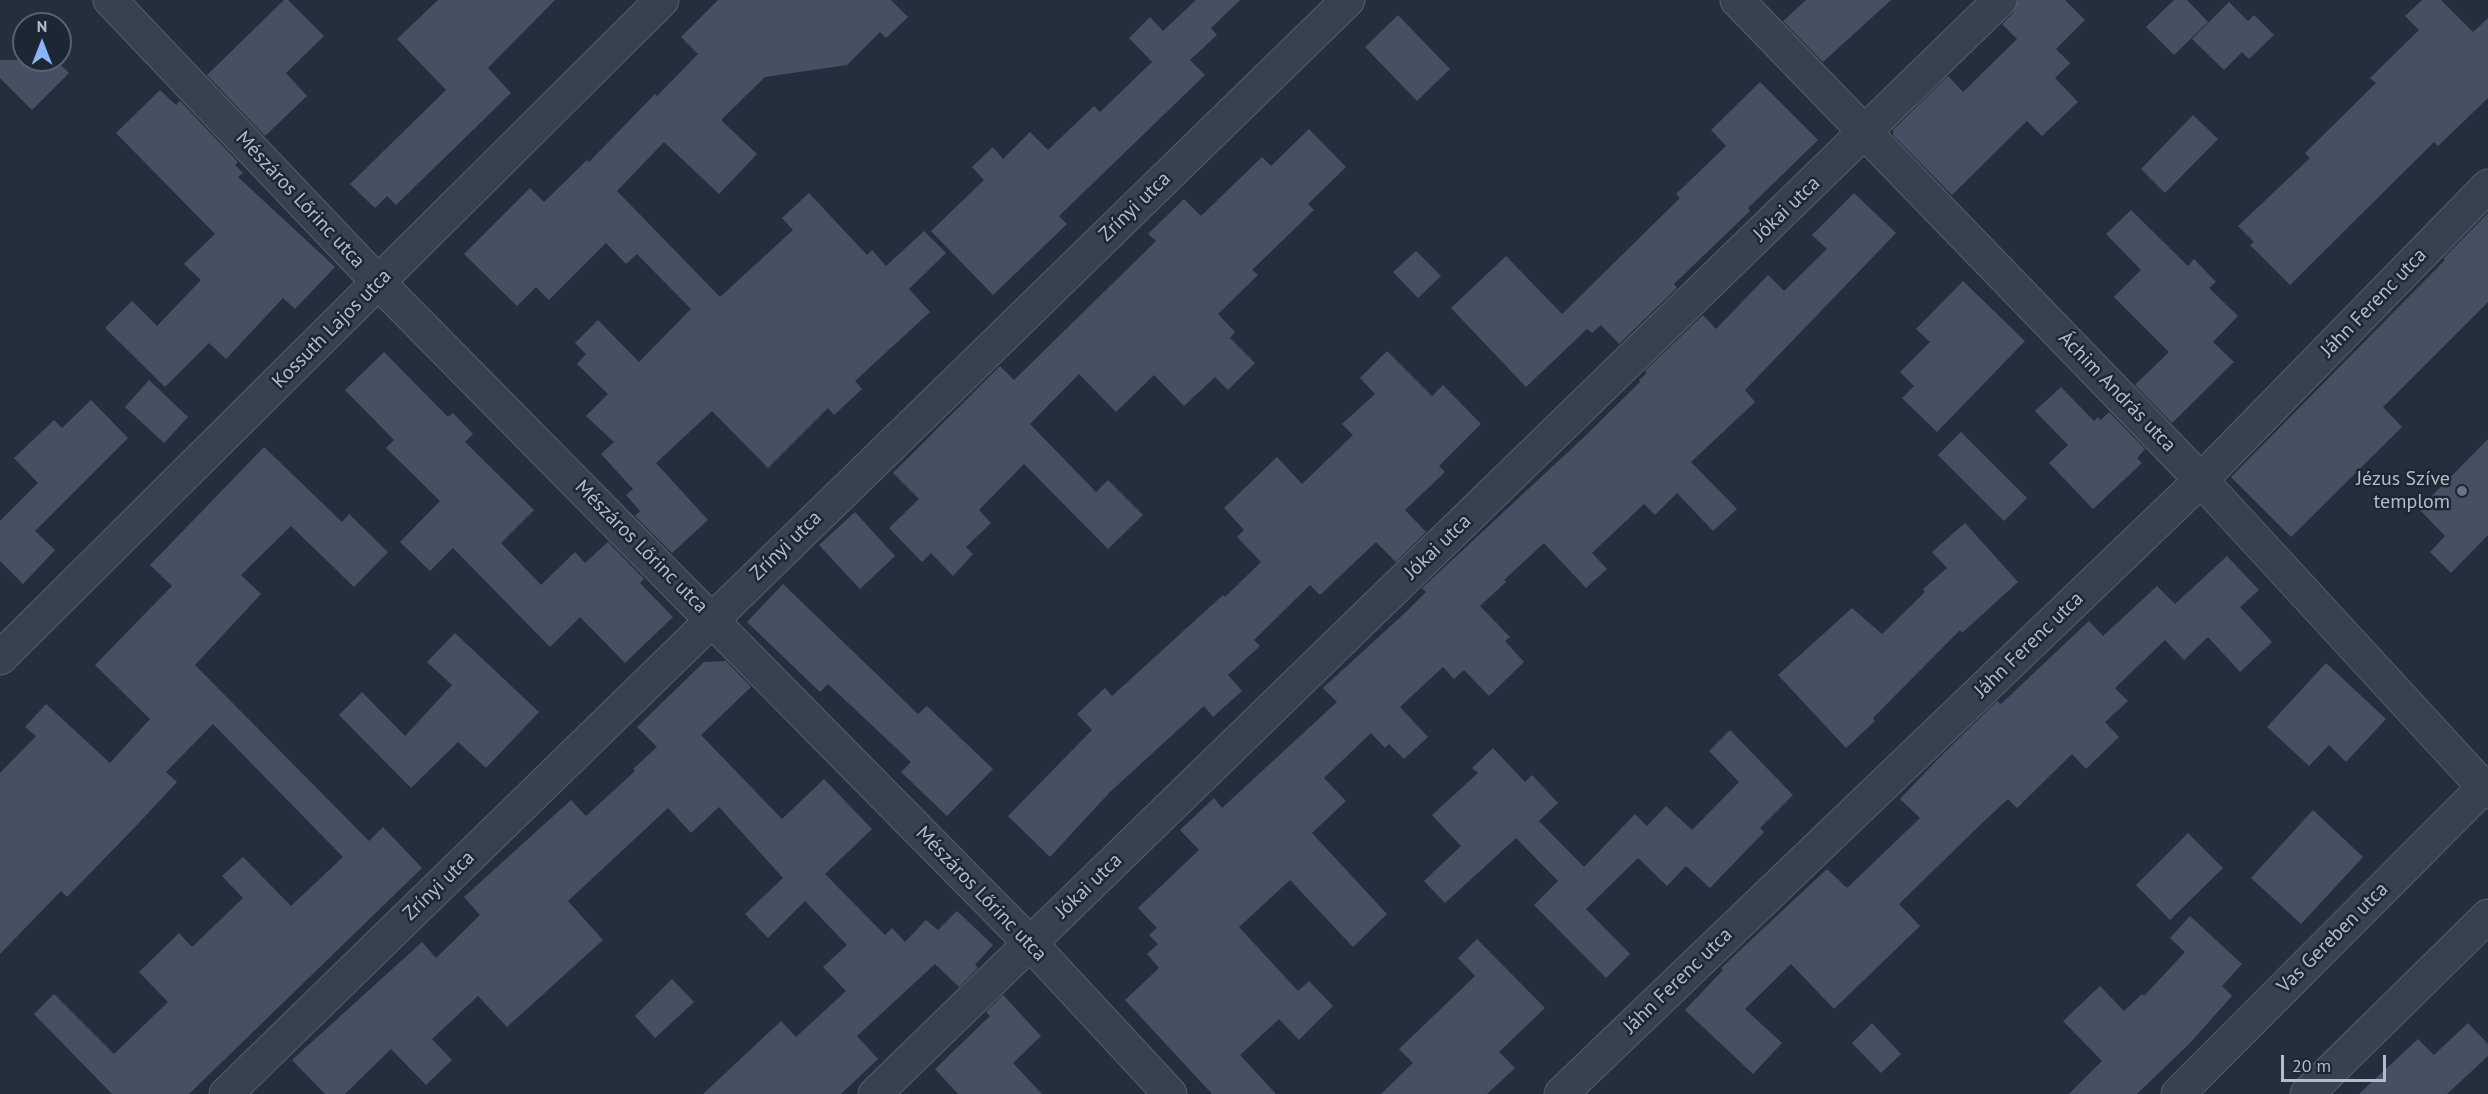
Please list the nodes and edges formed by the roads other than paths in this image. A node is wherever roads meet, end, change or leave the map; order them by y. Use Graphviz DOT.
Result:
graph roads {
  1 [pos="110,0"];
  2 [pos="662,0"];
  3 [pos="1348,0"];
  4 [pos="1737,0"];
  5 [pos="2001,0"];
  6 [pos="1867,132"];
  7 [pos="2488,186"];
  8 [pos="379,283"];
  9 [pos="2201,480"];
  10 [pos="712,619"];
  11 [pos="0,658"];
  12 [pos="2487,787"];
  13 [pos="2488,916"];
  14 [pos="1030,943"];
  15 [pos="226,1094"];
  16 [pos="875,1094"];
  17 [pos="1170,1094"];
  18 [pos="1561,1094"];
  19 [pos="2178,1094"];
  20 [pos="2307,1094"];
  1 -- 8 [label="street, Mészáros Lőrinc utca"];
  2 -- 8 [label="street, Kossuth Lajos utca"];
  3 -- 10 [label="street, Zrínyi utca"];
  4 -- 6 [label="street, Áchim András utca"];
  5 -- 6 [label="street, Jókai utca"];
  6 -- 9 [label="street, Áchim András utca"];
  6 -- 14 [label="street, Jókai utca"];
  7 -- 9 [label="street, Jáhn Ferenc utca"];
  8 -- 10 [label="street, Mészáros Lőrinc utca"];
  8 -- 11 [label="street, Kossuth Lajos utca"];
  9 -- 12 [label="street, Áchim András utca"];
  9 -- 18 [label="street, Jáhn Ferenc utca"];
  10 -- 14 [label="street, Mészáros Lőrinc utca"];
  10 -- 15 [label="street, Zrínyi utca"];
  12 -- 19 [label="street, Vas Gereben utca"];
  13 -- 20 [label="street"];
  14 -- 16 [label="street, Jókai utca"];
  14 -- 17 [label="street, Mészáros Lőrinc utca"];
}
